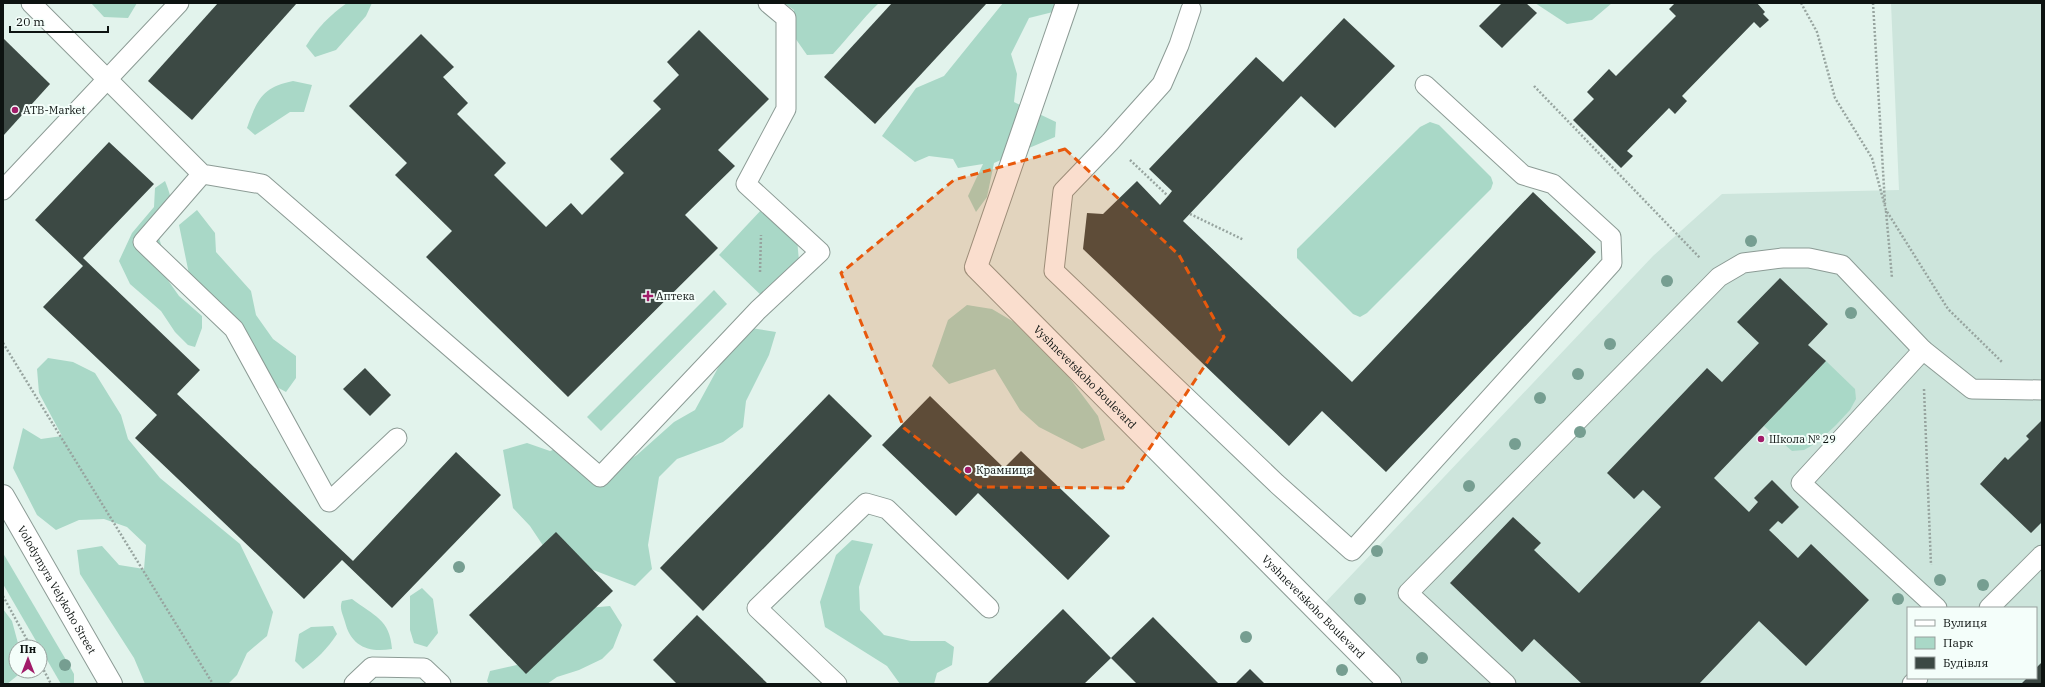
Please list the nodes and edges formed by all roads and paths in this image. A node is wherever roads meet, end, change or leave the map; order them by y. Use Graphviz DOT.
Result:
graph roads {
  1 [pos="31,3"];
  2 [pos="178,3"];
  3 [pos="768,3"];
  4 [pos="1067,3"];
  5 [pos="1801,3"];
  6 [pos="1873,3"];
  7 [pos="1191,9"];
  8 [pos="106,79"];
  9 [pos="1425,85"];
  10 [pos="1534,86"];
  11 [pos="1110,142"];
  12 [pos="202,174"];
  13 [pos="3,190"];
  14 [pos="1168,196"];
  15 [pos="762,198"];
  16 [pos="1886,210"];
  17 [pos="1190,214"];
  18 [pos="1244,240"];
  19 [pos="1718,277"];
  20 [pos="758,310"];
  21 [pos="1897,323"];
  22 [pos="3,343"];
  23 [pos="1923,350"];
  24 [pos="2005,364"];
  25 [pos="2042,390"];
  26 [pos="397,438"];
  27 [pos="3,496"];
  28 [pos="2042,555"];
  29 [pos="3,596"];
  30 [pos="1935,606"];
  31 [pos="1990,607"];
  32 [pos="988,608"];
  33 [pos="27,639"];
  34 [pos="111,684"];
  35 [pos="213,684"];
  36 [pos="354,684"];
  37 [pos="441,684"];
  38 [pos="837,684"];
  39 [pos="1390,684"];
  40 [pos="1506,684"];
  1 -- 8 [label="lane"];
  2 -- 8 [label="lane"];
  3 -- 15 [label="lane"];
  4 -- 39 [label="street, Vyshnevetskoho Boulevard"];
  5 -- 16 [label="path"];
  6 -- 16 [label="path"];
  7 -- 11 [label="lane"];
  8 -- 12 [label="lane"];
  8 -- 13 [label="lane"];
  9 -- 11 [label="lane"];
  10 -- 19 [label="path"];
  11 -- 14 [label="path"];
  12 -- 20 [label="lane"];
  12 -- 26 [label="lane"];
  15 -- 20 [label="path"];
  15 -- 20 [label="lane"];
  16 -- 21 [label="path"];
  16 -- 24 [label="path"];
  17 -- 18 [label="path"];
  19 -- 21 [label="lane"];
  19 -- 40 [label="lane"];
  21 -- 23 [label="lane"];
  22 -- 35 [label="path"];
  23 -- 25 [label="lane"];
  23 -- 30 [label="path"];
  23 -- 30 [label="lane"];
  27 -- 34 [label="street, Volodymyra Velykoho Street"];
  28 -- 31 [label="lane"];
  29 -- 33 [label="path"];
  32 -- 38 [label="lane"];
  36 -- 37 [label="lane"];
}
